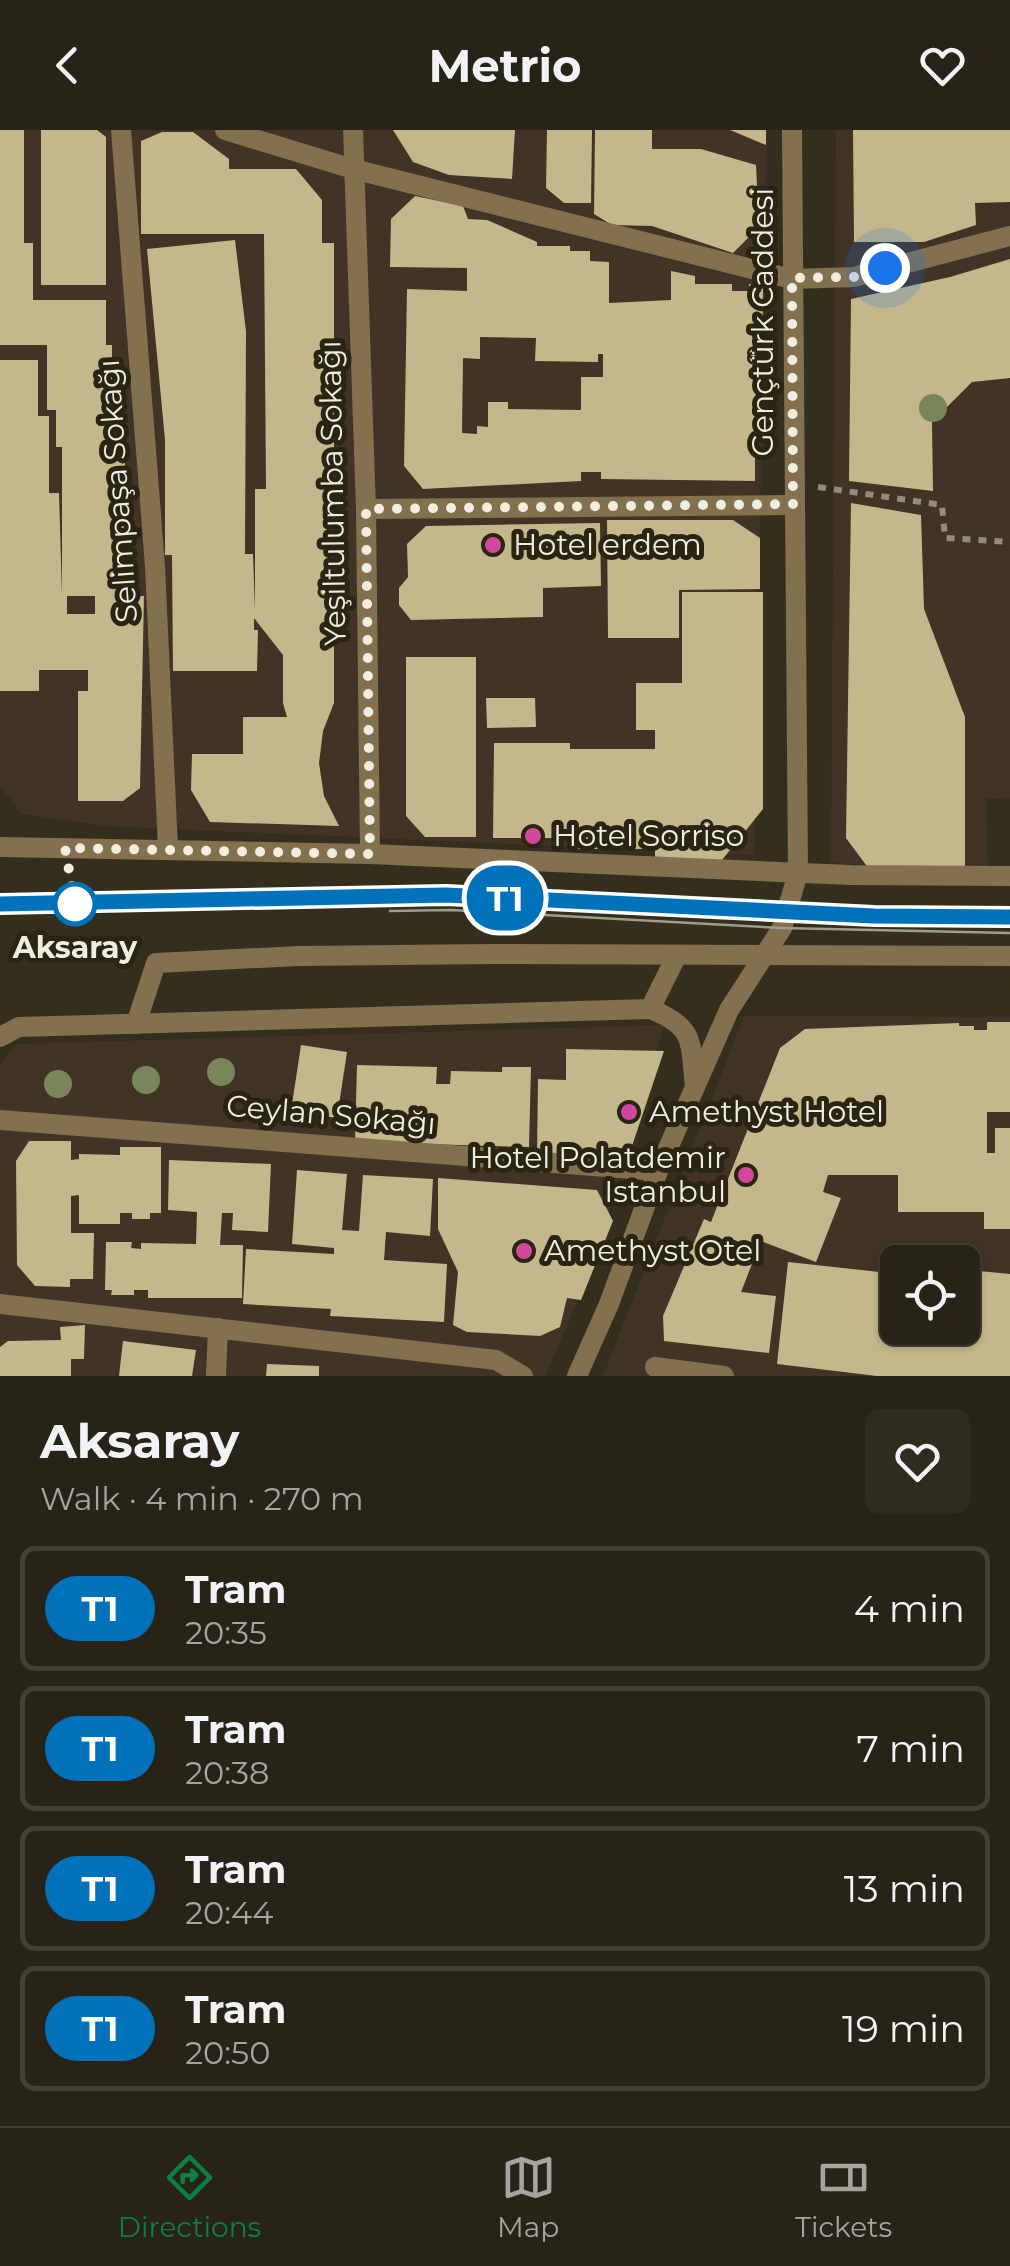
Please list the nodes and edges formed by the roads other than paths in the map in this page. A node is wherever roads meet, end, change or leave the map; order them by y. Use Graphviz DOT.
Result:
graph roads {
  1 [pos="122,130"];
  2 [pos="225,130"];
  3 [pos="353,130"];
  4 [pos="792,130"];
  5 [pos="353,169"];
  6 [pos="1010,236"];
  7 [pos="792,278"];
  8 [pos="793,494"];
  9 [pos="366,509"];
  10 [pos="0,847"];
  11 [pos="168,849"];
  12 [pos="370,854"];
  13 [pos="798,873"];
  14 [pos="1010,876"];
  15 [pos="762,955"];
  16 [pos="1010,956"];
  17 [pos="676,957"];
  18 [pos="650,1008"];
  19 [pos="136,1024"];
  20 [pos="0,1037"];
  21 [pos="695,1087"];
  22 [pos="0,1120"];
  23 [pos="658,1171"];
  24 [pos="0,1304"];
  25 [pos="218,1328"];
  26 [pos="655,1367"];
  27 [pos="216,1376"];
  28 [pos="523,1376"];
  29 [pos="577,1376"];
  30 [pos="724,1376"];
  1 -- 11 [label="street, Selimpaşa Sokağı"];
  2 -- 5 [label="street"];
  3 -- 5 [label="street, Yeşiltulumba Sokağı"];
  4 -- 7 [label="street, Gençtürk Caddesi"];
  5 -- 7 [label="street"];
  5 -- 9 [label="street, Yeşiltulumba Sokağı"];
  6 -- 7 [label="street"];
  7 -- 8 [label="street, Gençtürk Caddesi"];
  8 -- 9 [label="street"];
  8 -- 13 [label="street, Gençtürk Caddesi"];
  9 -- 12 [label="street, Yeşiltulumba Sokağı"];
  10 -- 11 [label="street"];
  11 -- 12 [label="street"];
  12 -- 13 [label="street"];
  13 -- 14 [label="street"];
  13 -- 15 [label="street, Gençtürk Caddesi"];
  15 -- 16 [label="street"];
  15 -- 17 [label="street"];
  15 -- 21 [label="street, Gençtürk Caddesi"];
  17 -- 18 [label="street"];
  17 -- 19 [label="street"];
  18 -- 19 [label="street"];
  18 -- 21 [label="street"];
  19 -- 20 [label="street"];
  21 -- 23 [label="street, Gençtürk Caddesi"];
  22 -- 23 [label="street, Ceylan Sokağı"];
  23 -- 29 [label="street, Gençtürk Caddesi"];
  24 -- 25 [label="street"];
  25 -- 27 [label="street"];
  25 -- 28 [label="street"];
  26 -- 30 [label="street"];
}
